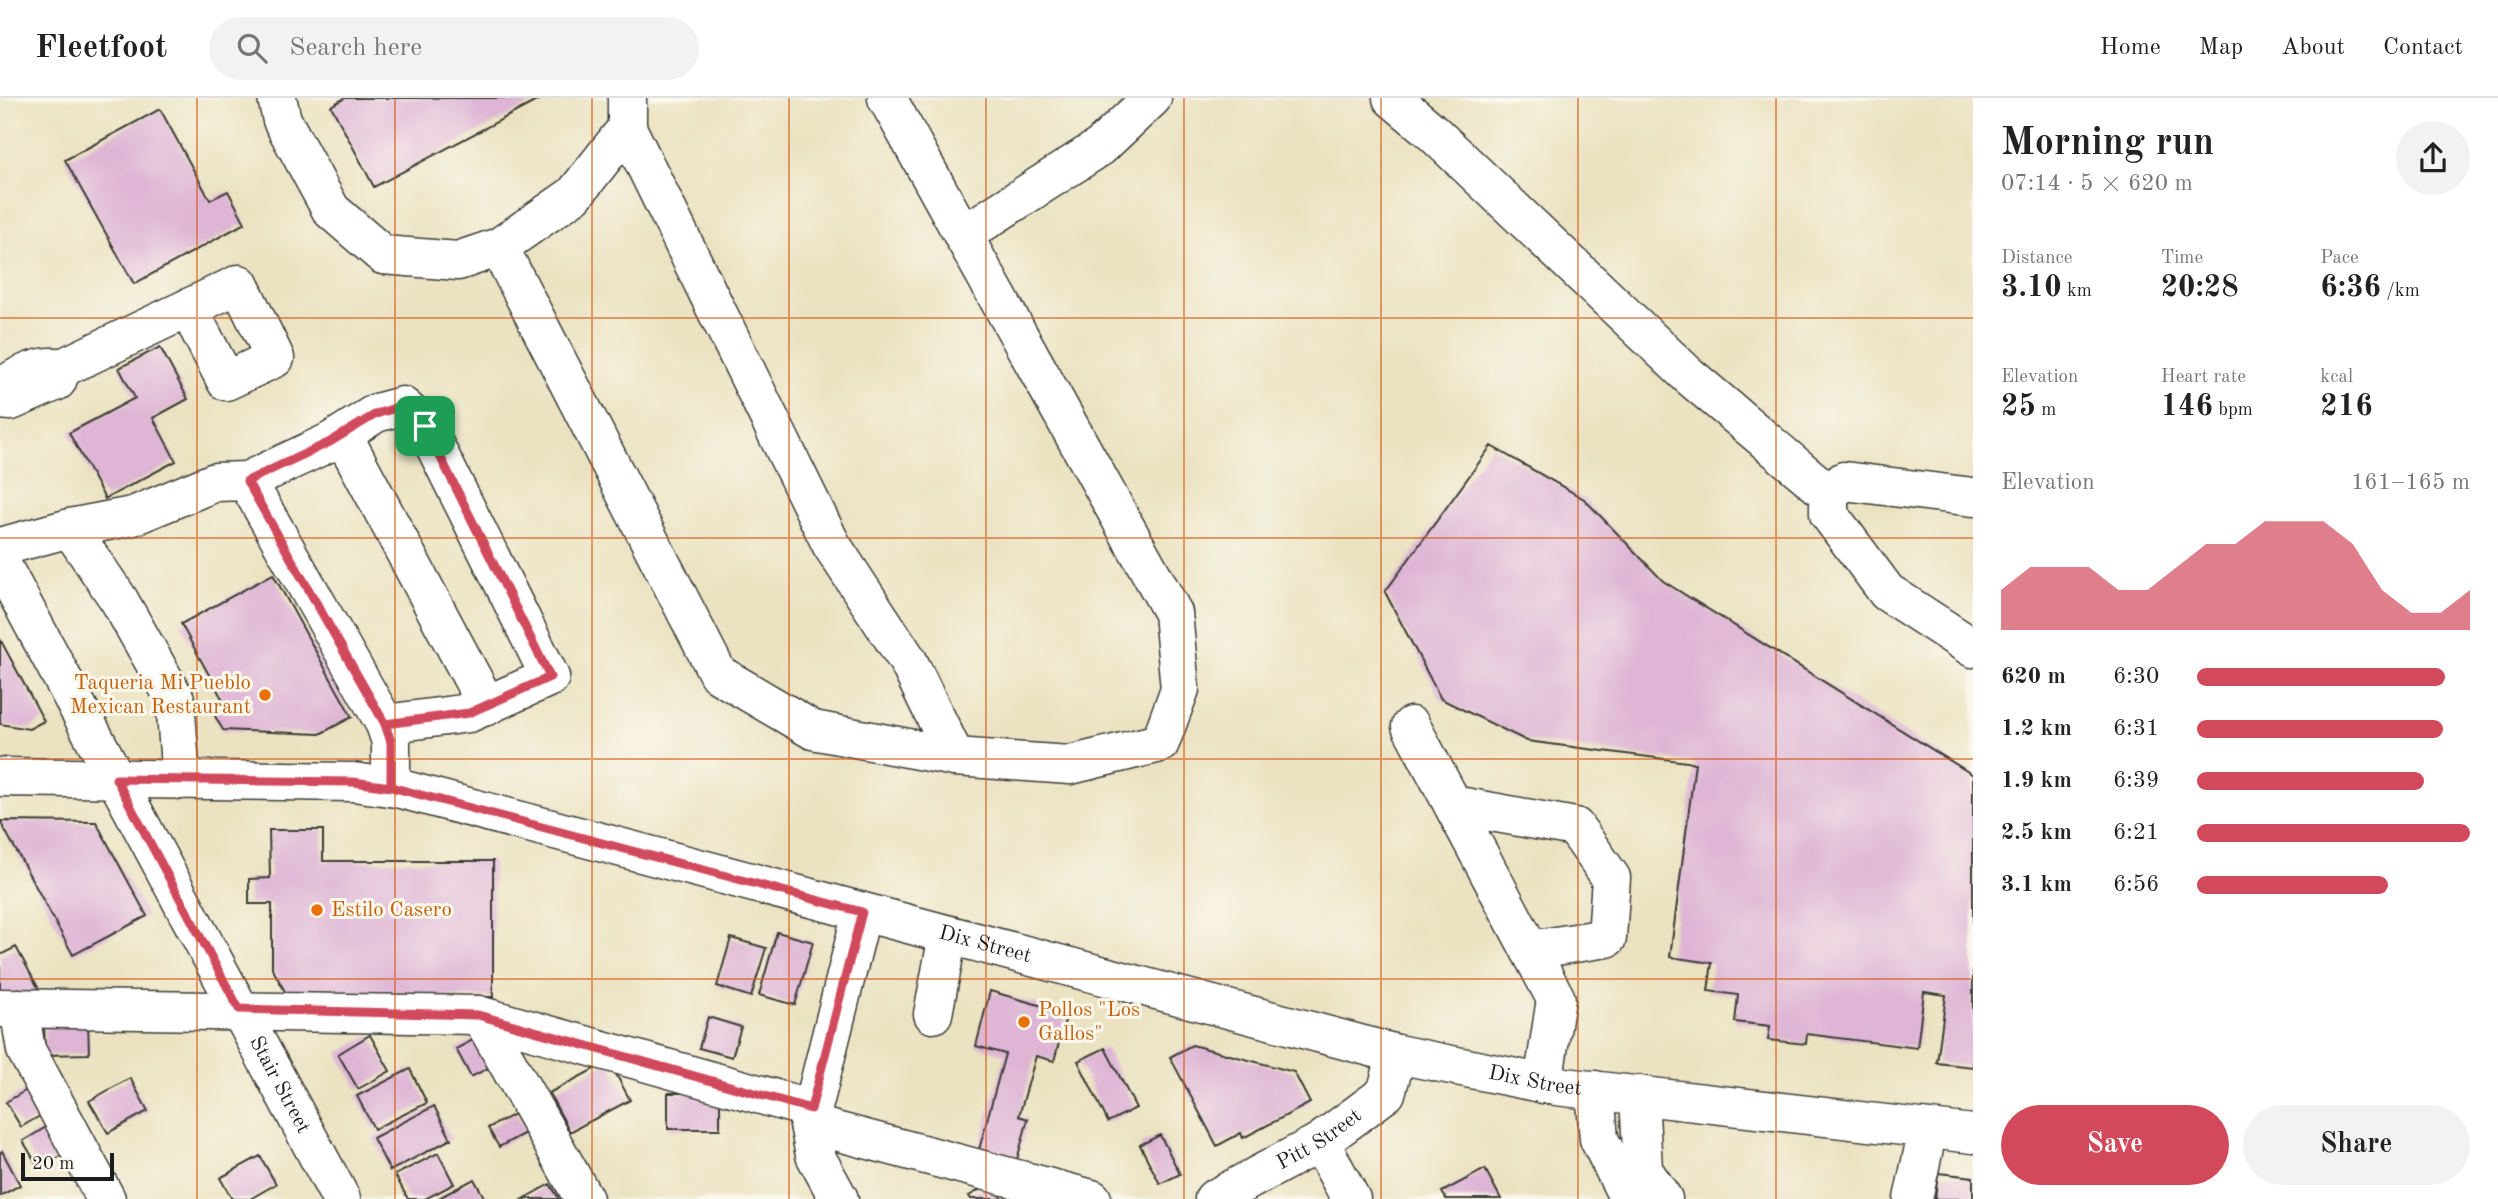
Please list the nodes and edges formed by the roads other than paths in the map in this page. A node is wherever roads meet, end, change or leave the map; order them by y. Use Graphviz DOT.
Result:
graph roads {
  1 [pos="277,98"];
  2 [pos="887,98"];
  3 [pos="1152,98"];
  4 [pos="1392,98"];
  5 [pos="627,113"];
  6 [pos="963,235"];
  7 [pos="499,247"];
  8 [pos="188,309"];
  9 [pos="62,368"];
  10 [pos="0,391"];
  11 [pos="0,400"];
  12 [pos="330,442"];
  13 [pos="247,481"];
  14 [pos="1829,494"];
  15 [pos="1973,497"];
  16 [pos="70,528"];
  17 [pos="0,547"];
  18 [pos="0,562"];
  19 [pos="1973,648"];
  20 [pos="487,706"];
  21 [pos="375,709"];
  22 [pos="1411,726"];
  23 [pos="955,757"];
  24 [pos="4,769"];
  25 [pos="116,779"];
  26 [pos="181,780"];
  27 [pos="391,787"];
  28 [pos="1453,805"];
  29 [pos="862,912"];
  30 [pos="948,935"];
  31 [pos="1530,950"];
  32 [pos="9,1008"];
  33 [pos="239,1009"];
  34 [pos="933,1014"];
  35 [pos="478,1015"];
  36 [pos="1397,1054"];
  37 [pos="1543,1084"];
  38 [pos="1595,1090"];
  39 [pos="1639,1095"];
  40 [pos="810,1116"];
  41 [pos="1928,1129"];
  42 [pos="1973,1134"];
  43 [pos="1320,1142"];
  44 [pos="106,1199"];
  45 [pos="341,1199"];
  46 [pos="584,1199"];
  47 [pos="839,1199"];
  48 [pos="1092,1199"];
  49 [pos="1214,1199"];
  50 [pos="1351,1199"];
  51 [pos="1629,1199"];
  52 [pos="1663,1199"];
  53 [pos="1913,1199"];
  1 -- 7 [label="street"];
  2 -- 6 [label="street"];
  3 -- 6 [label="street"];
  4 -- 14 [label="street"];
  5 -- 7 [label="street"];
  5 -- 23 [label="street"];
  6 -- 23 [label="street"];
  7 -- 23 [label="street"];
  8 -- 9 [label="street"];
  9 -- 10 [label="street"];
  9 -- 11 [label="street"];
  12 -- 13 [label="street"];
  12 -- 20 [label="street"];
  12 -- 20 [label="street"];
  13 -- 16 [label="street"];
  13 -- 21 [label="street"];
  14 -- 15 [label="street"];
  14 -- 19 [label="street"];
  16 -- 17 [label="street"];
  16 -- 26 [label="street"];
  18 -- 25 [label="street, Stair Street"];
  20 -- 21 [label="street"];
  21 -- 27 [label="street"];
  22 -- 28 [label="street"];
  24 -- 25 [label="street, Dix Street"];
  25 -- 26 [label="street, Dix Street"];
  25 -- 33 [label="street, Stair Street"];
  26 -- 27 [label="street, Dix Street"];
  27 -- 29 [label="street, Dix Street"];
  28 -- 31 [label="street"];
  28 -- 31 [label="street"];
  29 -- 30 [label="street, Dix Street"];
  29 -- 40 [label="street"];
  30 -- 34 [label="street"];
  30 -- 36 [label="street, Dix Street"];
  31 -- 37 [label="street"];
  32 -- 33 [label="street"];
  32 -- 44 [label="street"];
  33 -- 35 [label="street"];
  33 -- 45 [label="street, Stair Street"];
  35 -- 40 [label="street"];
  35 -- 46 [label="street"];
  36 -- 37 [label="street, Dix Street"];
  36 -- 43 [label="street, Pitt Street"];
  37 -- 38 [label="street, Dix Street"];
  38 -- 39 [label="street, Dix Street"];
  38 -- 51 [label="street"];
  39 -- 41 [label="street, Dix Street"];
  39 -- 52 [label="street"];
  40 -- 47 [label="street"];
  40 -- 48 [label="street"];
  41 -- 42 [label="street, Dix Street"];
  41 -- 53 [label="street"];
  43 -- 49 [label="street, Pitt Street"];
  43 -- 50 [label="street"];
}
